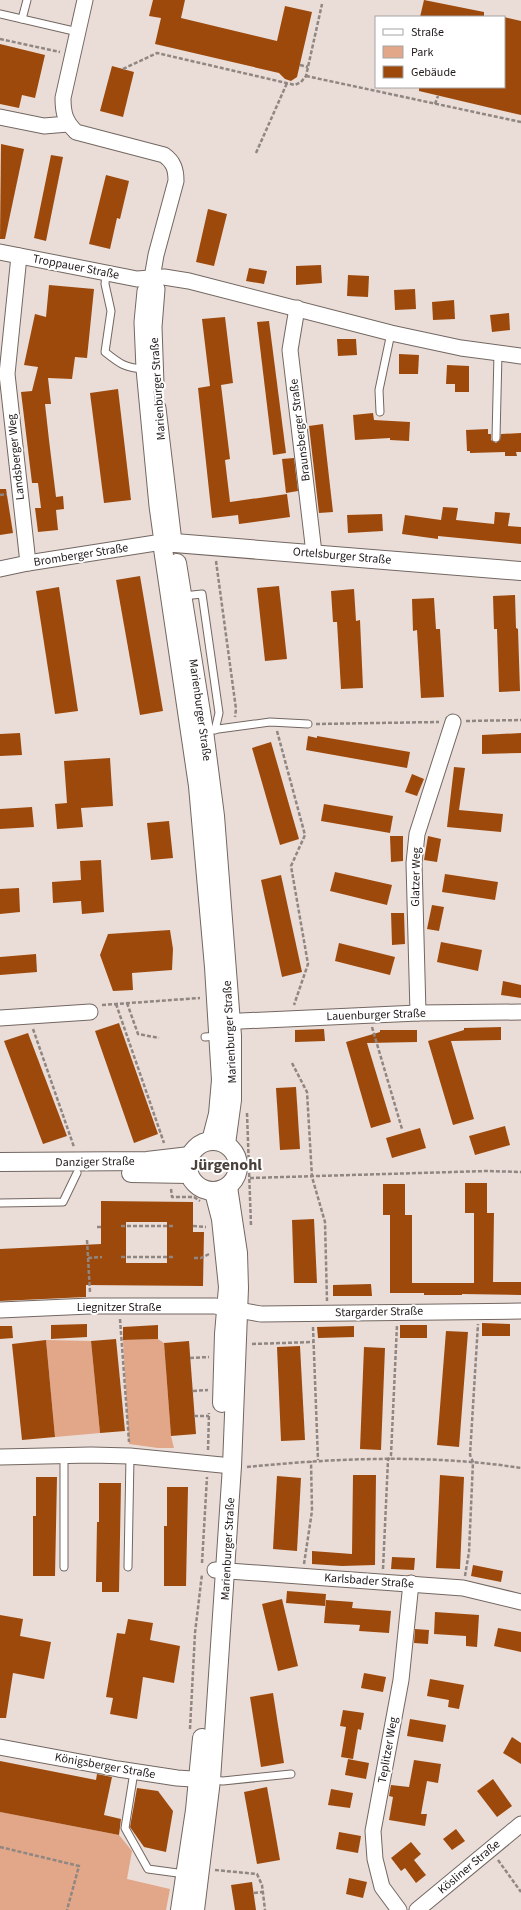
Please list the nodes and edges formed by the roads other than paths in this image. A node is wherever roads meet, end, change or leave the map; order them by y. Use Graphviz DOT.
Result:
graph roads {
  1 [pos="26,0"];
  2 [pos="85,0"];
  3 [pos="0,14"];
  4 [pos="22,19"];
  5 [pos="78,32"];
  6 [pos="0,117"];
  7 [pos="68,124"];
  8 [pos="0,252"];
  9 [pos="19,256"];
  10 [pos="106,273"];
  11 [pos="152,278"];
  12 [pos="297,308"];
  13 [pos="391,332"];
  14 [pos="498,354"];
  15 [pos="521,356"];
  16 [pos="150,369"];
  17 [pos="380,412"];
  18 [pos="496,438"];
  19 [pos="168,542"];
  20 [pos="314,553"];
  21 [pos="28,563"];
  22 [pos="0,570"];
  23 [pos="521,571"];
  24 [pos="453,722"];
  25 [pos="308,724"];
  26 [pos="203,732"];
  27 [pos="90,1012"];
  28 [pos="521,1012"];
  29 [pos="418,1013"];
  30 [pos="0,1018"];
  31 [pos="221,1031"];
  32 [pos="218,1142"];
  33 [pos="190,1156"];
  34 [pos="0,1162"];
  35 [pos="77,1173"];
  36 [pos="189,1174"];
  37 [pos="0,1175"];
  38 [pos="215,1194"];
  39 [pos="0,1204"];
  40 [pos="0,1310"];
  41 [pos="232,1310"];
  42 [pos="521,1311"];
  43 [pos="64,1454"];
  44 [pos="130,1456"];
  45 [pos="0,1457"];
  46 [pos="220,1466"];
  47 [pos="64,1566"];
  48 [pos="128,1568"];
  49 [pos="211,1570"];
  50 [pos="411,1583"];
  51 [pos="521,1602"];
  52 [pos="0,1747"];
  53 [pos="134,1772"];
  54 [pos="291,1774"];
  55 [pos="205,1780"];
  56 [pos="521,1824"];
  57 [pos="186,1874"];
  58 [pos="180,1910"];
  59 [pos="195,1910"];
  60 [pos="399,1910"];
  61 [pos="418,1910"];
  1 -- 4 [label="lane"];
  2 -- 5 [label="street"];
  3 -- 4 [label="lane"];
  4 -- 5 [label="lane"];
  5 -- 7 [label="street"];
  6 -- 7 [label="street"];
  7 -- 11 [label="street, Marienburger Straße"];
  8 -- 9 [label="street, Troppauer Straße"];
  9 -- 10 [label="street, Troppauer Straße"];
  9 -- 21 [label="street, Landsberger Weg"];
  10 -- 11 [label="street, Troppauer Straße"];
  10 -- 16 [label="lane"];
  11 -- 12 [label="street"];
  11 -- 16 [label="street, Marienburger Straße"];
  12 -- 13 [label="street"];
  12 -- 20 [label="street, Braunsberger Straße"];
  13 -- 14 [label="street"];
  13 -- 17 [label="lane"];
  14 -- 15 [label="street"];
  14 -- 18 [label="lane"];
  16 -- 19 [label="street, Marienburger Straße"];
  19 -- 20 [label="street, Ortelsburger Straße"];
  19 -- 21 [label="street, Bromberger Straße"];
  19 -- 26 [label="street, Marienburger Straße"];
  19 -- 26 [label="street, Marienburger Straße"];
  20 -- 23 [label="street, Ortelsburger Straße"];
  21 -- 22 [label="street, Bromberger Straße"];
  24 -- 29 [label="street, Glatzer Weg"];
  25 -- 26 [label="lane"];
  26 -- 31 [label="street, Marienburger Straße"];
  27 -- 30 [label="street"];
  28 -- 29 [label="street, Lauenburger Straße"];
  29 -- 31 [label="street, Lauenburger Straße"];
  31 -- 32 [label="street, Marienburger Straße"];
  32 -- 33 [label="street"];
  32 -- 38 [label="street"];
  33 -- 34 [label="street, Danziger Straße"];
  33 -- 36 [label="street"];
  35 -- 36 [label="street, Danziger Straße"];
  35 -- 37 [label="street, Danziger Straße"];
  35 -- 39 [label="lane"];
  36 -- 38 [label="street"];
  38 -- 41 [label="street, Marienburger Straße"];
  40 -- 41 [label="street, Liegnitzer Straße"];
  41 -- 42 [label="street, Stargarder Straße"];
  41 -- 46 [label="street, Marienburger Straße"];
  43 -- 44 [label="street"];
  43 -- 45 [label="street"];
  43 -- 47 [label="lane"];
  44 -- 46 [label="street"];
  44 -- 48 [label="lane"];
  46 -- 49 [label="street, Marienburger Straße"];
  49 -- 50 [label="street, Karlsbader Straße"];
  49 -- 55 [label="street, Marienburger Straße"];
  50 -- 51 [label="street, Karlsbader Straße"];
  50 -- 60 [label="street, Teplitzer Weg"];
  52 -- 53 [label="street, Königsberger Straße"];
  53 -- 55 [label="street, Königsberger Straße"];
  53 -- 57 [label="lane"];
  54 -- 55 [label="lane"];
  55 -- 57 [label="street, Marienburger Straße"];
  55 -- 59 [label="street, Marienburger Straße"];
  56 -- 61 [label="street, Kösliner Straße"];
  57 -- 58 [label="street, Marienburger Straße"];
}
